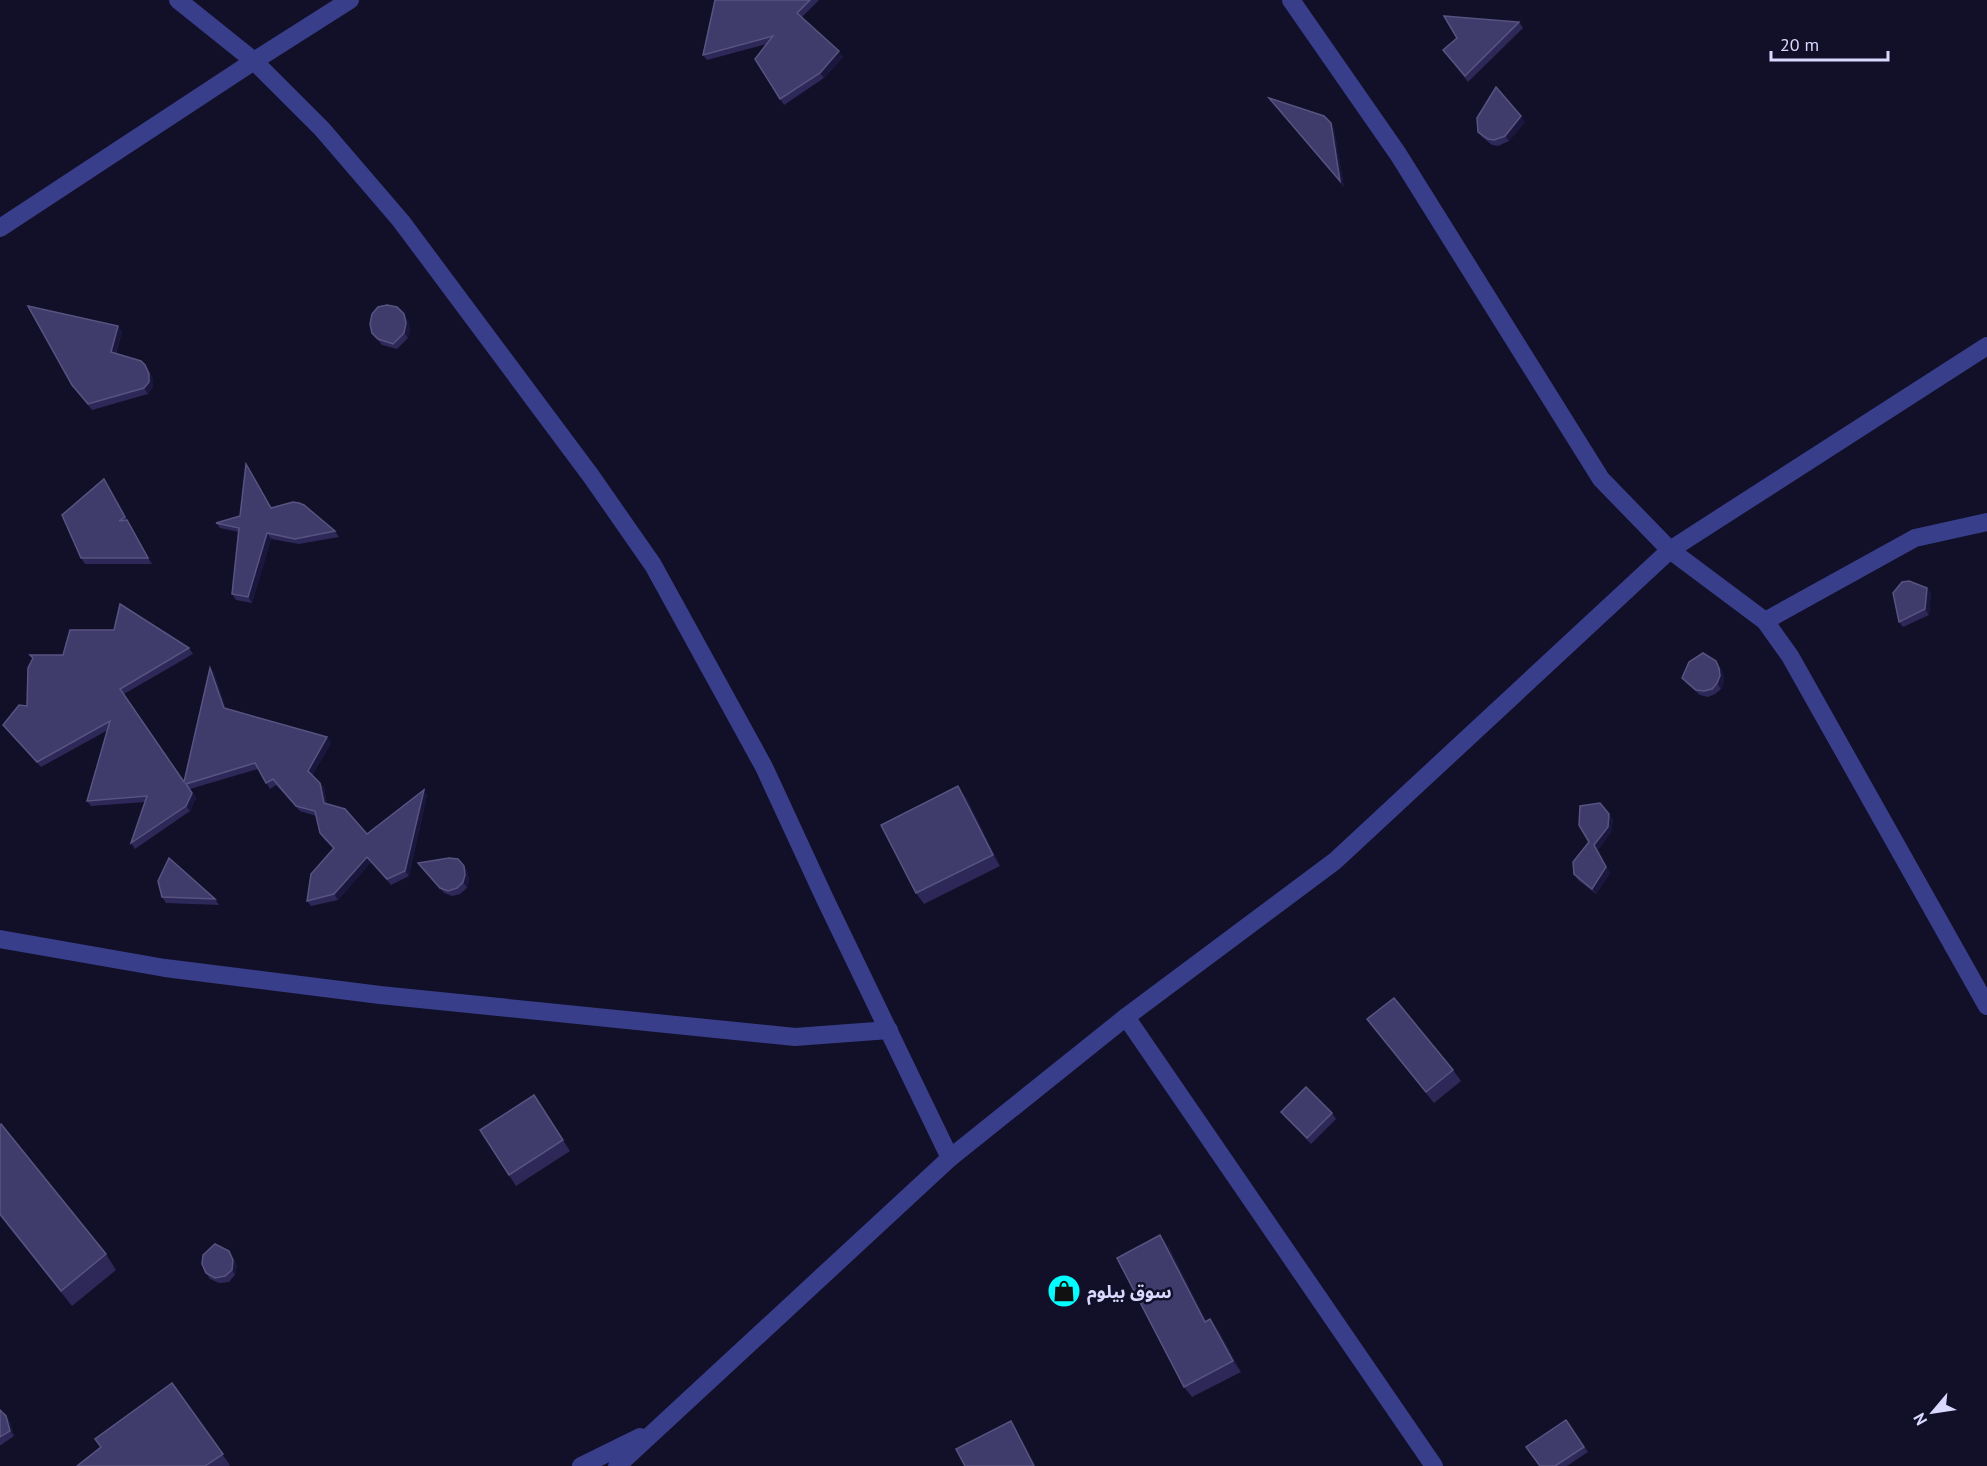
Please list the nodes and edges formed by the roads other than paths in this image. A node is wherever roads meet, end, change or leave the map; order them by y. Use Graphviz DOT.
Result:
graph roads {
  1 [pos="178,0"];
  2 [pos="350,0"];
  3 [pos="1291,0"];
  4 [pos="254,61"];
  5 [pos="0,228"];
  6 [pos="1987,346"];
  7 [pos="1987,522"];
  8 [pos="1670,550"];
  9 [pos="1765,621"];
  10 [pos="0,939"];
  11 [pos="1987,1006"];
  12 [pos="1126,1017"];
  13 [pos="889,1030"];
  14 [pos="950,1158"];
  15 [pos="661,1427"];
  16 [pos="581,1466"];
  17 [pos="617,1466"];
  18 [pos="1434,1466"];
  1 -- 4 [label="street"];
  2 -- 4 [label="street"];
  3 -- 8 [label="street"];
  4 -- 5 [label="street"];
  4 -- 13 [label="street"];
  6 -- 8 [label="street"];
  7 -- 9 [label="street"];
  8 -- 9 [label="street"];
  8 -- 12 [label="street"];
  9 -- 11 [label="street"];
  10 -- 13 [label="street"];
  12 -- 14 [label="street"];
  12 -- 18 [label="street"];
  13 -- 14 [label="street"];
  14 -- 15 [label="street"];
  15 -- 16 [label="street"];
  15 -- 17 [label="street"];
}
